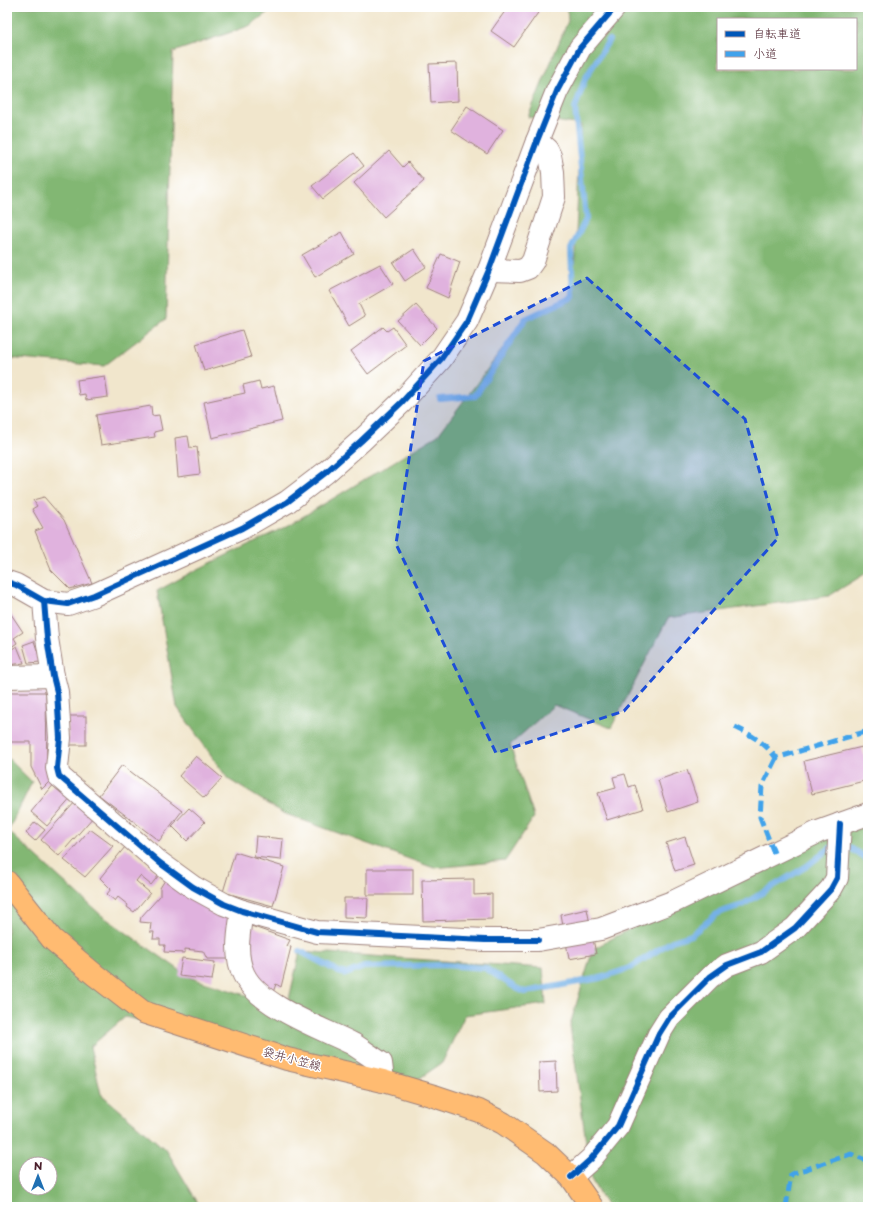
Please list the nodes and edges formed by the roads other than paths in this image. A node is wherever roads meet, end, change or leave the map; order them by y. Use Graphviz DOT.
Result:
graph roads {
  1 [pos="616,7"];
  2 [pos="537,140"];
  3 [pos="489,270"];
  4 [pos="7,582"];
  5 [pos="44,601"];
  6 [pos="52,676"];
  7 [pos="7,677"];
  8 [pos="868,814"];
  9 [pos="840,824"];
  10 [pos="7,882"];
  11 [pos="242,911"];
  12 [pos="383,1081"];
  13 [pos="571,1177"];
  14 [pos="592,1207"];
  1 -- 2 [label="street"];
  2 -- 3 [label="street"];
  2 -- 3 [label="street"];
  3 -- 5 [label="street"];
  4 -- 5 [label="street"];
  5 -- 6 [label="street"];
  6 -- 7 [label="street"];
  6 -- 11 [label="street"];
  8 -- 9 [label="street"];
  9 -- 11 [label="street"];
  9 -- 13 [label="street"];
  10 -- 12 [label="main road, 袋井小笠線"];
  11 -- 12 [label="street"];
  12 -- 13 [label="main road, 袋井小笠線"];
  13 -- 14 [label="main road, 袋井小笠線"];
}
